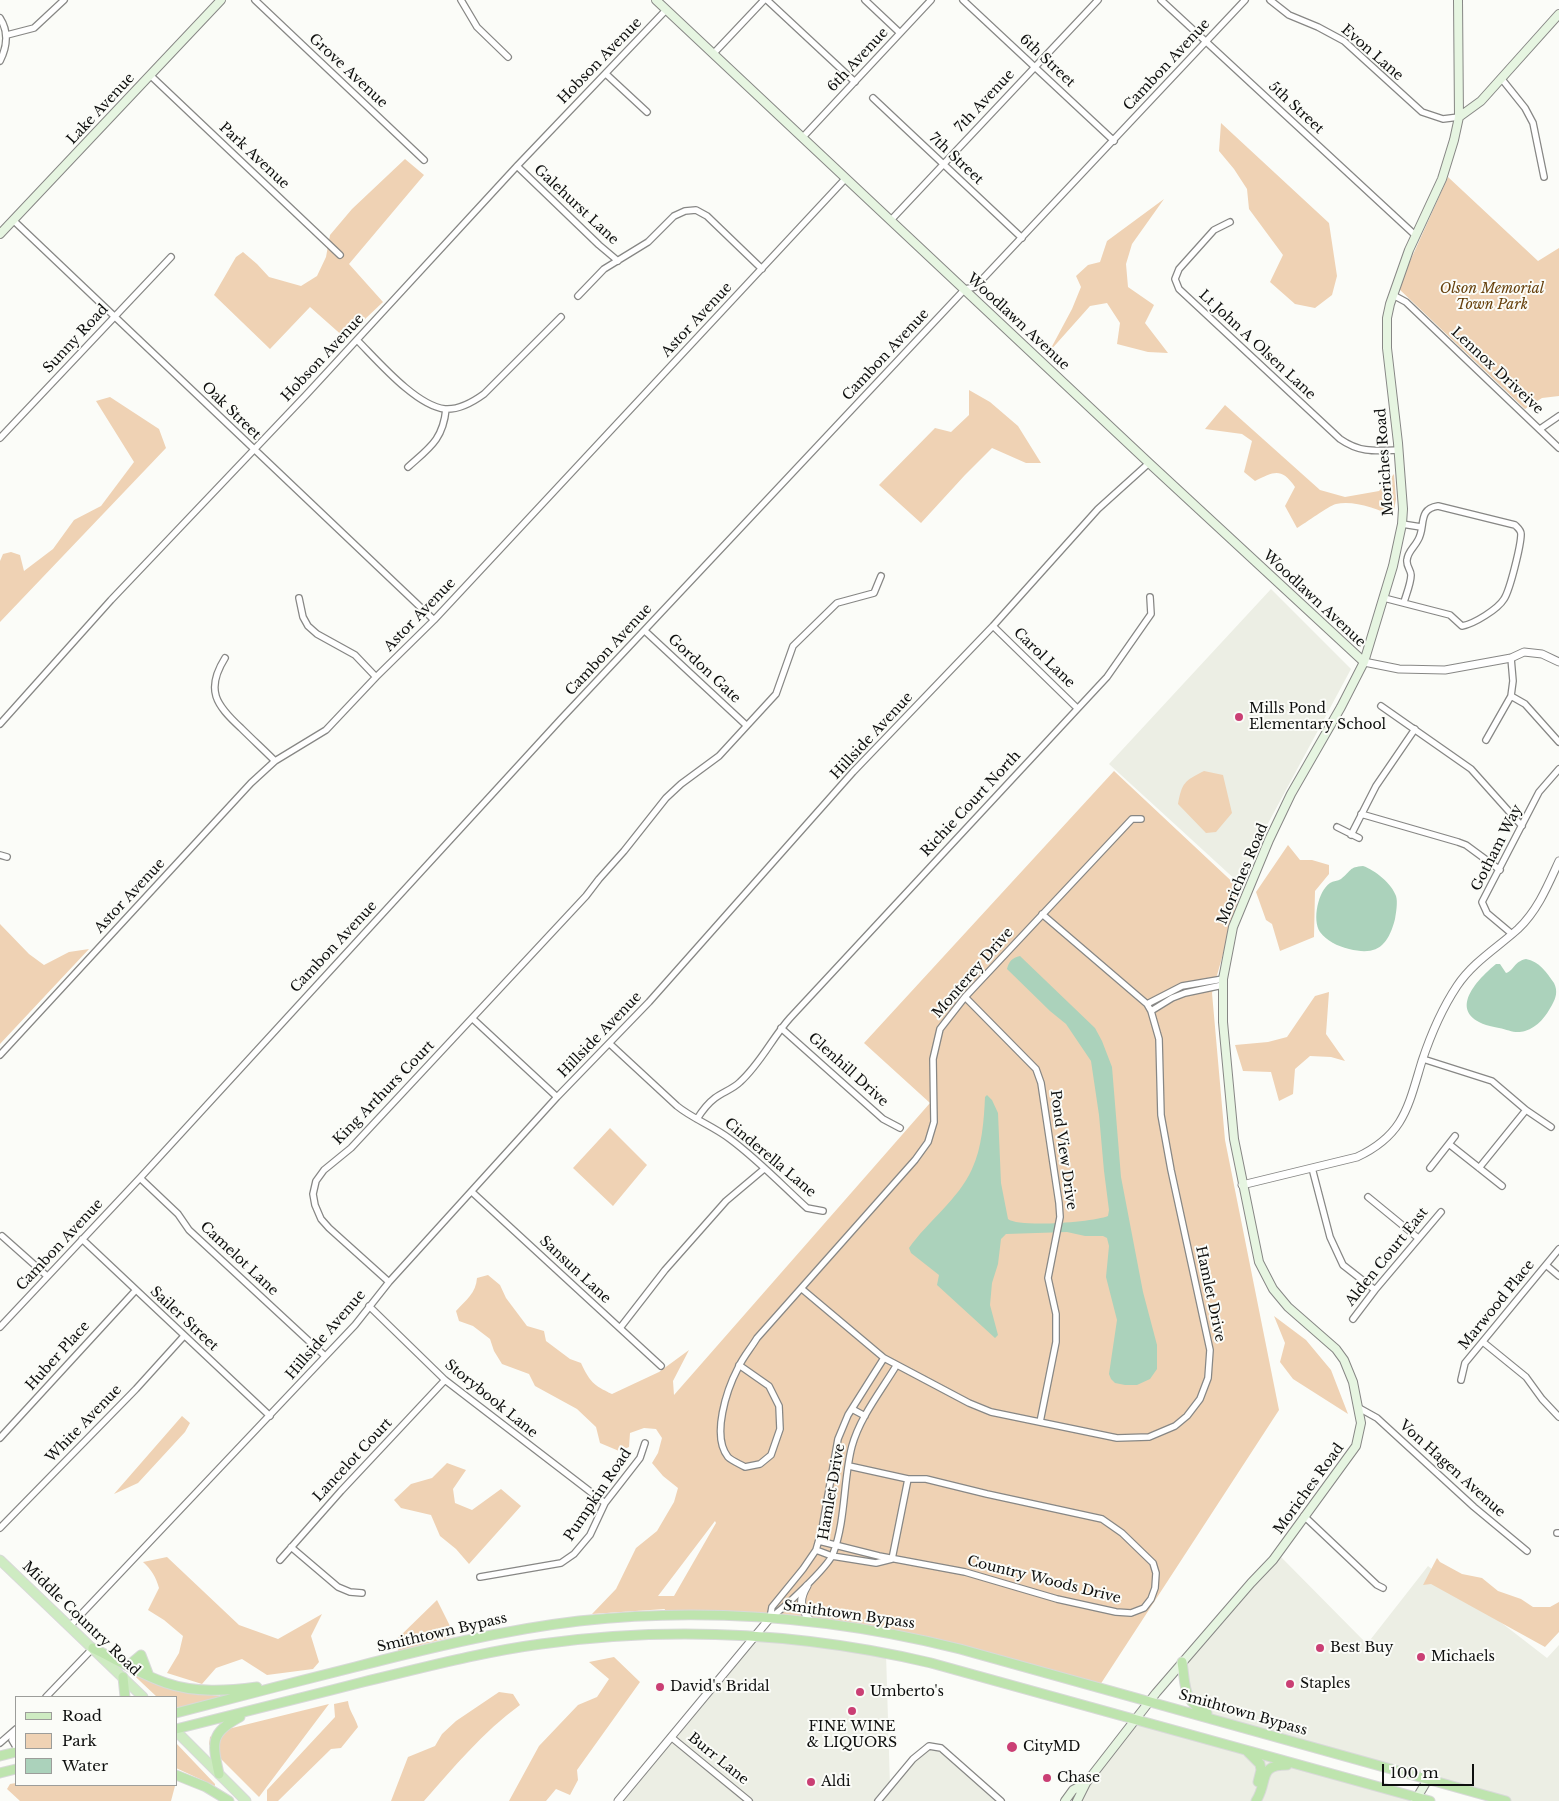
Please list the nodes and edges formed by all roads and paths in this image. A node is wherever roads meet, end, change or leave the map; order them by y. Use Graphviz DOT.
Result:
graph roads {
  1 [pos="64,0"];
  2 [pos="221,0"];
  3 [pos="255,0"];
  4 [pos="460,0"];
  5 [pos="656,0"];
  6 [pos="765,0"];
  7 [pos="865,0"];
  8 [pos="931,0"];
  9 [pos="963,0"];
  10 [pos="1098,0"];
  11 [pos="1161,0"];
  12 [pos="1245,0"];
  13 [pos="1270,0"];
  14 [pos="1458,0"];
  15 [pos="666,10"];
  16 [pos="1559,14"];
  17 [pos="0,18"];
  18 [pos="900,33"];
  19 [pos="7,35"];
  20 [pos="1206,42"];
  21 [pos="714,53"];
  22 [pos="508,57"];
  23 [pos="0,61"];
  24 [pos="1035,67"];
  25 [pos="606,74"];
  26 [pos="150,75"];
  27 [pos="1501,78"];
  28 [pos="854,82"];
  29 [pos="873,98"];
  30 [pos="647,112"];
  31 [pos="1459,117"];
  32 [pos="803,137"];
  33 [pos="1114,141"];
  34 [pos="424,160"];
  35 [pos="943,165"];
  36 [pos="517,166"];
  37 [pos="1544,176"];
  38 [pos="846,178"];
  39 [pos="13,220"];
  40 [pos="891,220"];
  41 [pos="1230,222"];
  42 [pos="1,233"];
  43 [pos="1415,235"];
  44 [pos="1022,238"];
  45 [pos="340,255"];
  46 [pos="171,257"];
  47 [pos="618,261"];
  48 [pos="762,269"];
  49 [pos="965,289"];
  50 [pos="1393,295"];
  51 [pos="578,296"];
  52 [pos="114,317"];
  53 [pos="561,317"];
  54 [pos="357,340"];
  55 [pos="446,409"];
  56 [pos="1559,416"];
  57 [pos="1540,428"];
  58 [pos="0,438"];
  59 [pos="1559,448"];
  60 [pos="253,450"];
  61 [pos="1399,450"];
  62 [pos="1149,463"];
  63 [pos="408,467"];
  64 [pos="1402,524"];
  65 [pos="1421,526"];
  66 [pos="881,576"];
  67 [pos="1150,597"];
  68 [pos="300,598"];
  69 [pos="1384,598"];
  70 [pos="1404,602"];
  71 [pos="434,620"];
  72 [pos="993,626"];
  73 [pos="645,631"];
  74 [pos="225,658"];
  75 [pos="1511,658"];
  76 [pos="1364,662"];
  77 [pos="1559,662"];
  78 [pos="376,677"];
  79 [pos="1511,696"];
  80 [pos="1381,706"];
  81 [pos="1077,708"];
  82 [pos="0,724"];
  83 [pos="746,725"];
  84 [pos="1415,729"];
  85 [pos="1486,740"];
  86 [pos="1559,742"];
  87 [pos="275,761"];
  88 [pos="1559,769"];
  89 [pos="1361,814"];
  90 [pos="1142,819"];
  91 [pos="1522,826"];
  92 [pos="1337,827"];
  93 [pos="1351,835"];
  94 [pos="1359,838"];
  95 [pos="0,855"];
  96 [pos="7,857"];
  97 [pos="1559,861"];
  98 [pos="1500,870"];
  99 [pos="1042,914"];
  100 [pos="1512,934"];
  101 [pos="1223,982"];
  102 [pos="965,997"];
  103 [pos="1147,1004"];
  104 [pos="1151,1010"];
  105 [pos="472,1019"];
  106 [pos="781,1028"];
  107 [pos="610,1044"];
  108 [pos="0,1055"];
  109 [pos="1423,1059"];
  110 [pos="557,1097"];
  111 [pos="1526,1110"];
  112 [pos="697,1119"];
  113 [pos="1551,1127"];
  114 [pos="900,1128"];
  115 [pos="1455,1136"];
  116 [pos="1450,1144"];
  117 [pos="1312,1168"];
  118 [pos="1430,1168"];
  119 [pos="1479,1168"];
  120 [pos="764,1169"];
  121 [pos="140,1178"];
  122 [pos="1242,1186"];
  123 [pos="1502,1186"];
  124 [pos="472,1192"];
  125 [pos="1368,1196"];
  126 [pos="823,1211"];
  127 [pos="1440,1212"];
  128 [pos="2,1236"];
  129 [pos="1418,1238"];
  130 [pos="82,1239"];
  131 [pos="1559,1248"];
  132 [pos="1546,1265"];
  133 [pos="47,1276"];
  134 [pos="1559,1276"];
  135 [pos="389,1282"];
  136 [pos="802,1289"];
  137 [pos="1375,1290"];
  138 [pos="135,1291"];
  139 [pos="369,1306"];
  140 [pos="1353,1319"];
  141 [pos="0,1327"];
  142 [pos="620,1328"];
  143 [pos="184,1336"];
  144 [pos="1483,1342"];
  145 [pos="325,1356"];
  146 [pos="884,1358"];
  147 [pos="739,1365"];
  148 [pos="661,1366"];
  149 [pos="896,1366"];
  150 [pos="445,1380"];
  151 [pos="1461,1380"];
  152 [pos="1359,1408"];
  153 [pos="852,1409"];
  154 [pos="270,1416"];
  155 [pos="865,1416"];
  156 [pos="1559,1417"];
  157 [pos="1040,1422"];
  158 [pos="0,1438"];
  159 [pos="645,1444"];
  160 [pos="848,1466"];
  161 [pos="908,1478"];
  162 [pos="605,1503"];
  163 [pos="1304,1516"];
  164 [pos="0,1528"];
  165 [pos="819,1541"];
  166 [pos="291,1546"];
  167 [pos="835,1546"];
  168 [pos="816,1550"];
  169 [pos="1527,1551"];
  170 [pos="832,1556"];
  171 [pos="892,1559"];
  172 [pos="0,1560"];
  173 [pos="280,1560"];
  174 [pos="480,1577"];
  175 [pos="806,1586"];
  176 [pos="1383,1588"];
  177 [pos="362,1593"];
  178 [pos="770,1618"];
  179 [pos="810,1621"];
  180 [pos="70,1626"];
  181 [pos="756,1636"];
  182 [pos="93,1648"];
  183 [pos="1182,1662"];
  184 [pos="128,1666"];
  185 [pos="149,1676"];
  186 [pos="123,1677"];
  187 [pos="292,1683"];
  188 [pos="47,1696"];
  189 [pos="125,1696"];
  190 [pos="142,1696"];
  191 [pos="1150,1701"];
  192 [pos="253,1710"];
  193 [pos="178,1712"];
  194 [pos="1136,1719"];
  195 [pos="1227,1723"];
  196 [pos="178,1729"];
  197 [pos="15,1730"];
  198 [pos="15,1731"];
  199 [pos="178,1732"];
  200 [pos="671,1737"];
  201 [pos="0,1744"];
  202 [pos="15,1746"];
  203 [pos="1245,1749"];
  204 [pos="15,1752"];
  205 [pos="0,1756"];
  206 [pos="1298,1764"];
  207 [pos="218,1774"];
  208 [pos="178,1776"];
  209 [pos="1428,1779"];
  210 [pos="1086,1784"];
  211 [pos="1416,1799"];
  212 [pos="229,1801"];
  213 [pos="246,1801"];
  214 [pos="618,1801"];
  215 [pos="749,1801"];
  216 [pos="878,1801"];
  217 [pos="1001,1801"];
  218 [pos="1065,1801"];
  219 [pos="1077,1801"];
  220 [pos="1255,1801"];
  221 [pos="1430,1801"];
  222 [pos="1506,1801"];
  1 -- 19 [label="street"];
  2 -- 26 [label="main road, Lake Avenue"];
  3 -- 34 [label="street, Grove Avenue"];
  4 -- 22 [label="street"];
  5 -- 15 [label="main road, Woodlawn Avenue"];
  6 -- 21 [label="street"];
  6 -- 28 [label="street"];
  7 -- 18 [label="street"];
  8 -- 18 [label="street, 6th Avenue"];
  9 -- 24 [label="street, 6th Street"];
  10 -- 24 [label="street, 7th Avenue"];
  11 -- 20 [label="street, 5th Street"];
  12 -- 20 [label="street, Cambon Avenue"];
  13 -- 31 [label="street, Evon Lane"];
  14 -- 31 [label="main road, Moriches Road"];
  15 -- 21 [label="main road, Woodlawn Avenue"];
  15 -- 25 [label="street, Hobson Avenue"];
  16 -- 27 [label="main road"];
  17 -- 19 [label="street"];
  18 -- 28 [label="street, 6th Avenue"];
  19 -- 23 [label="street"];
  20 -- 33 [label="street, Cambon Avenue"];
  20 -- 43 [label="street, 5th Street"];
  21 -- 32 [label="main road, Woodlawn Avenue"];
  24 -- 33 [label="street, 6th Street"];
  24 -- 35 [label="street, 7th Avenue"];
  25 -- 30 [label="street"];
  25 -- 36 [label="street, Hobson Avenue"];
  26 -- 39 [label="main road, Lake Avenue"];
  26 -- 45 [label="street, Park Avenue"];
  27 -- 31 [label="main road"];
  27 -- 37 [label="street"];
  28 -- 32 [label="street, 6th Avenue"];
  29 -- 35 [label="street, 7th Street"];
  31 -- 43 [label="main road, Moriches Road"];
  32 -- 38 [label="main road, Woodlawn Avenue"];
  33 -- 44 [label="street, Cambon Avenue"];
  35 -- 40 [label="street, 7th Avenue"];
  35 -- 44 [label="street, 7th Street"];
  36 -- 47 [label="street, Galehurst Lane"];
  36 -- 54 [label="street, Hobson Avenue"];
  38 -- 40 [label="main road, Woodlawn Avenue"];
  38 -- 48 [label="street, Astor Avenue"];
  39 -- 42 [label="main road, Lake Avenue"];
  39 -- 52 [label="street, Oak Street"];
  40 -- 49 [label="main road, Woodlawn Avenue"];
  41 -- 61 [label="street, Lt John A Olsen Lane"];
  43 -- 50 [label="main road, Moriches Road"];
  44 -- 49 [label="street, Cambon Avenue"];
  46 -- 52 [label="street, Sunny Road"];
  47 -- 48 [label="street"];
  47 -- 51 [label="street"];
  48 -- 71 [label="street, Astor Avenue"];
  49 -- 62 [label="main road, Woodlawn Avenue"];
  49 -- 73 [label="street, Cambon Avenue"];
  50 -- 57 [label="street, Lennox Driveive"];
  50 -- 61 [label="main road, Moriches Road"];
  52 -- 58 [label="street, Sunny Road"];
  52 -- 60 [label="street, Oak Street"];
  53 -- 55 [label="street"];
  54 -- 55 [label="street"];
  54 -- 60 [label="street, Hobson Avenue"];
  55 -- 63 [label="street"];
  56 -- 57 [label="street"];
  57 -- 59 [label="street, Lennox Driveive"];
  60 -- 71 [label="street, Oak Street"];
  60 -- 82 [label="street, Hobson Avenue"];
  61 -- 64 [label="main road, Moriches Road"];
  62 -- 72 [label="street, Hillside Avenue"];
  62 -- 76 [label="main road, Woodlawn Avenue"];
  64 -- 65 [label="street"];
  64 -- 69 [label="main road, Moriches Road"];
  65 -- 70 [label="street"];
  65 -- 70 [label="street"];
  66 -- 83 [label="street, King Arthurs Court"];
  67 -- 81 [label="street, Richie Court North"];
  68 -- 78 [label="street"];
  69 -- 70 [label="street"];
  69 -- 76 [label="main road, Moriches Road"];
  71 -- 78 [label="street, Astor Avenue"];
  72 -- 81 [label="street, Carol Lane"];
  72 -- 107 [label="street, Hillside Avenue"];
  73 -- 83 [label="street, Gordon Gate"];
  73 -- 121 [label="street, Cambon Avenue"];
  74 -- 87 [label="street"];
  75 -- 76 [label="street"];
  75 -- 77 [label="street"];
  75 -- 79 [label="street"];
  76 -- 101 [label="main road, Moriches Road"];
  78 -- 87 [label="street, Astor Avenue"];
  79 -- 85 [label="street"];
  79 -- 86 [label="street"];
  80 -- 84 [label="street"];
  81 -- 106 [label="street, Richie Court North"];
  83 -- 105 [label="street, King Arthurs Court"];
  84 -- 89 [label="street"];
  84 -- 91 [label="street"];
  87 -- 108 [label="street, Astor Avenue"];
  88 -- 91 [label="street, Gotham Way"];
  89 -- 93 [label="street"];
  89 -- 98 [label="street"];
  90 -- 99 [label="street, Monterey Drive"];
  91 -- 98 [label="street, Gotham Way"];
  92 -- 93 [label="street"];
  93 -- 94 [label="street"];
  95 -- 96 [label="street"];
  97 -- 100 [label="street"];
  98 -- 100 [label="street, Gotham Way"];
  99 -- 102 [label="street, Monterey Drive"];
  99 -- 103 [label="street, Hamlet Drive"];
  100 -- 109 [label="street"];
  101 -- 103 [label="street"];
  101 -- 104 [label="street"];
  101 -- 122 [label="main road, Moriches Road"];
  102 -- 136 [label="street, Monterey Drive"];
  102 -- 157 [label="street, Pond View Drive"];
  103 -- 104 [label="street, Hamlet Drive"];
  104 -- 157 [label="street, Hamlet Drive"];
  105 -- 110 [label="street"];
  105 -- 135 [label="street, King Arthurs Court"];
  106 -- 112 [label="street"];
  106 -- 114 [label="street, Glenhill Drive"];
  107 -- 110 [label="street, Hillside Avenue"];
  107 -- 112 [label="street, Cinderella Lane"];
  109 -- 111 [label="street"];
  109 -- 117 [label="street"];
  110 -- 124 [label="street, Hillside Avenue"];
  111 -- 113 [label="street"];
  111 -- 119 [label="street"];
  112 -- 120 [label="street, Cinderella Lane"];
  115 -- 116 [label="street"];
  116 -- 118 [label="street"];
  116 -- 119 [label="street"];
  117 -- 122 [label="street"];
  117 -- 137 [label="street"];
  119 -- 123 [label="street"];
  120 -- 126 [label="street, Cinderella Lane"];
  120 -- 142 [label="street"];
  121 -- 130 [label="street, Cambon Avenue"];
  121 -- 145 [label="street, Camelot Lane"];
  122 -- 152 [label="main road, Moriches Road"];
  124 -- 135 [label="street, Hillside Avenue"];
  124 -- 142 [label="street, Sansun Lane"];
  125 -- 129 [label="street"];
  127 -- 129 [label="street, Alden Court East"];
  128 -- 133 [label="street"];
  129 -- 137 [label="street, Alden Court East"];
  130 -- 133 [label="street, Cambon Avenue"];
  130 -- 138 [label="street, Sailer Street"];
  131 -- 132 [label="street, Marwood Place"];
  132 -- 134 [label="street"];
  132 -- 144 [label="street, Marwood Place"];
  133 -- 141 [label="street, Cambon Avenue"];
  135 -- 139 [label="street, Hillside Avenue"];
  136 -- 146 [label="street, Hamlet Drive"];
  136 -- 147 [label="street, Monterey Drive"];
  137 -- 140 [label="street, Alden Court East"];
  138 -- 143 [label="street, Sailer Street"];
  138 -- 158 [label="street, Huber Place"];
  139 -- 145 [label="street, Hillside Avenue"];
  139 -- 150 [label="street, Storybook Lane"];
  142 -- 148 [label="street, Sansun Lane"];
  143 -- 154 [label="street, Sailer Street"];
  143 -- 164 [label="street, White Avenue"];
  144 -- 151 [label="street, Marwood Place"];
  144 -- 156 [label="street"];
  145 -- 154 [label="street, Hillside Avenue"];
  146 -- 149 [label="street, Hamlet Drive"];
  146 -- 153 [label="street, Hamlet Drive"];
  147 -- 147 [label="street, Monterey Drive"];
  149 -- 155 [label="street, Hamlet Drive"];
  149 -- 157 [label="street, Hamlet Drive"];
  150 -- 162 [label="street, Storybook Lane"];
  150 -- 166 [label="street, Lancelot Court"];
  152 -- 163 [label="main road, Moriches Road"];
  152 -- 169 [label="street, Von Hagen Avenue"];
  153 -- 155 [label="street"];
  153 -- 165 [label="street, Hamlet Drive"];
  154 -- 180 [label="street, Hillside Avenue"];
  155 -- 160 [label="street, Hamlet Drive"];
  159 -- 162 [label="street, Pumpkin Road"];
  160 -- 161 [label="street, Country Woods Drive"];
  160 -- 167 [label="street, Hamlet Drive"];
  161 -- 171 [label="street"];
  161 -- 171 [label="street, Country Woods Drive"];
  162 -- 174 [label="street, Pumpkin Road"];
  163 -- 176 [label="street"];
  163 -- 183 [label="main road, Moriches Road"];
  165 -- 167 [label="street, Country Woods Drive"];
  165 -- 168 [label="street, Hamlet Drive"];
  166 -- 173 [label="street, Lancelot Court"];
  166 -- 177 [label="street"];
  167 -- 170 [label="street, Hamlet Drive"];
  167 -- 171 [label="street, Country Woods Drive"];
  168 -- 170 [label="street, Country Woods Drive"];
  168 -- 178 [label="street, Hamlet Drive"];
  170 -- 171 [label="street, Country Woods Drive"];
  170 -- 175 [label="street, Hamlet Drive"];
  172 -- 180 [label="main road, Middle Country Road"];
  175 -- 178 [label="street, Hamlet Drive"];
  175 -- 179 [label="street"];
  178 -- 179 [label="highway, Smithtown Bypass"];
  178 -- 181 [label="street"];
  178 -- 187 [label="highway, Smithtown Bypass"];
  179 -- 191 [label="highway, Smithtown Bypass"];
  180 -- 182 [label="main road, Middle Country Road"];
  181 -- 192 [label="highway, Smithtown Bypass"];
  181 -- 194 [label="highway, Smithtown Bypass"];
  181 -- 200 [label="street"];
  182 -- 184 [label="highway"];
  182 -- 186 [label="main road, Middle Country Road"];
  182 -- 188 [label="street"];
  183 -- 191 [label="main road, Moriches Road"];
  183 -- 195 [label="highway"];
  184 -- 185 [label="highway"];
  184 -- 185 [label="highway"];
  185 -- 187 [label="highway"];
  186 -- 189 [label="highway"];
  186 -- 190 [label="main road, Middle Country Road"];
  187 -- 193 [label="highway, Smithtown Bypass"];
  191 -- 194 [label="main road, Moriches Road"];
  191 -- 195 [label="highway, Smithtown Bypass"];
  192 -- 196 [label="highway, Smithtown Bypass"];
  192 -- 207 [label="highway"];
  194 -- 203 [label="highway, Smithtown Bypass"];
  194 -- 210 [label="main road, Moriches Road"];
  195 -- 209 [label="highway, Smithtown Bypass"];
  197 -- 201 [label="street"];
  198 -- 202 [label="street"];
  199 -- 207 [label="main road"];
  200 -- 214 [label="street"];
  200 -- 215 [label="street, Burr Lane"];
  203 -- 206 [label="highway, Smithtown Bypass"];
  203 -- 220 [label="highway"];
  204 -- 205 [label="highway"];
  206 -- 211 [label="highway, Smithtown Bypass"];
  206 -- 220 [label="highway"];
  207 -- 213 [label="main road"];
  208 -- 212 [label="highway"];
  209 -- 211 [label="main road"];
  209 -- 222 [label="highway, Smithtown Bypass"];
  210 -- 218 [label="main road, Moriches Road"];
  210 -- 219 [label="main road, Moriches Road"];
  211 -- 221 [label="highway, Smithtown Bypass"];
  216 -- 217 [label="street"];
}
